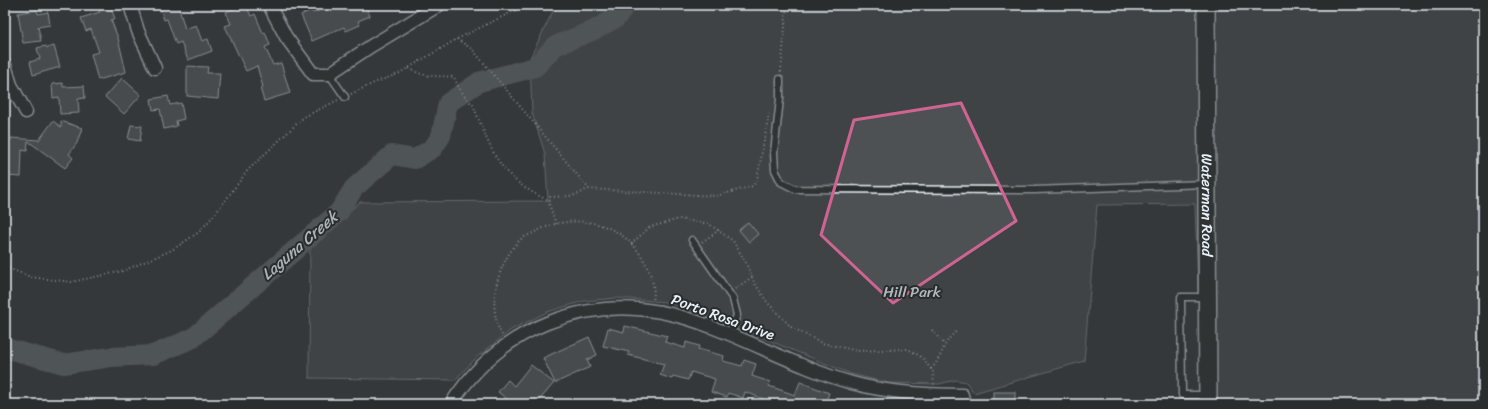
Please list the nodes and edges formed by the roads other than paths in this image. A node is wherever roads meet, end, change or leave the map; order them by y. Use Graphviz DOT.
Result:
graph roads {
  1 [pos="130,5"];
  2 [pos="269,5"];
  3 [pos="439,5"];
  4 [pos="1206,5"];
  5 [pos="5,65"];
  6 [pos="155,68"];
  7 [pos="329,74"];
  8 [pos="780,79"];
  9 [pos="345,97"];
  10 [pos="26,112"];
  11 [pos="1207,184"];
  12 [pos="692,240"];
  13 [pos="1208,297"];
  14 [pos="729,335"];
  15 [pos="1208,399"];
  16 [pos="963,400"];
  17 [pos="451,404"];
  1 -- 6 [label="street"];
  2 -- 7 [label="street"];
  3 -- 7 [label="street"];
  4 -- 11 [label="main road, Waterman Road"];
  5 -- 10 [label="street"];
  7 -- 9 [label="lane"];
  8 -- 11 [label="lane"];
  11 -- 13 [label="main road, Waterman Road"];
  12 -- 14 [label="lane"];
  13 -- 15 [label="main road, Waterman Road"];
  13 -- 15 [label="lane"];
  14 -- 16 [label="street, Porto Rosa Drive"];
  14 -- 17 [label="street, Porto Rosa Drive"];
}
